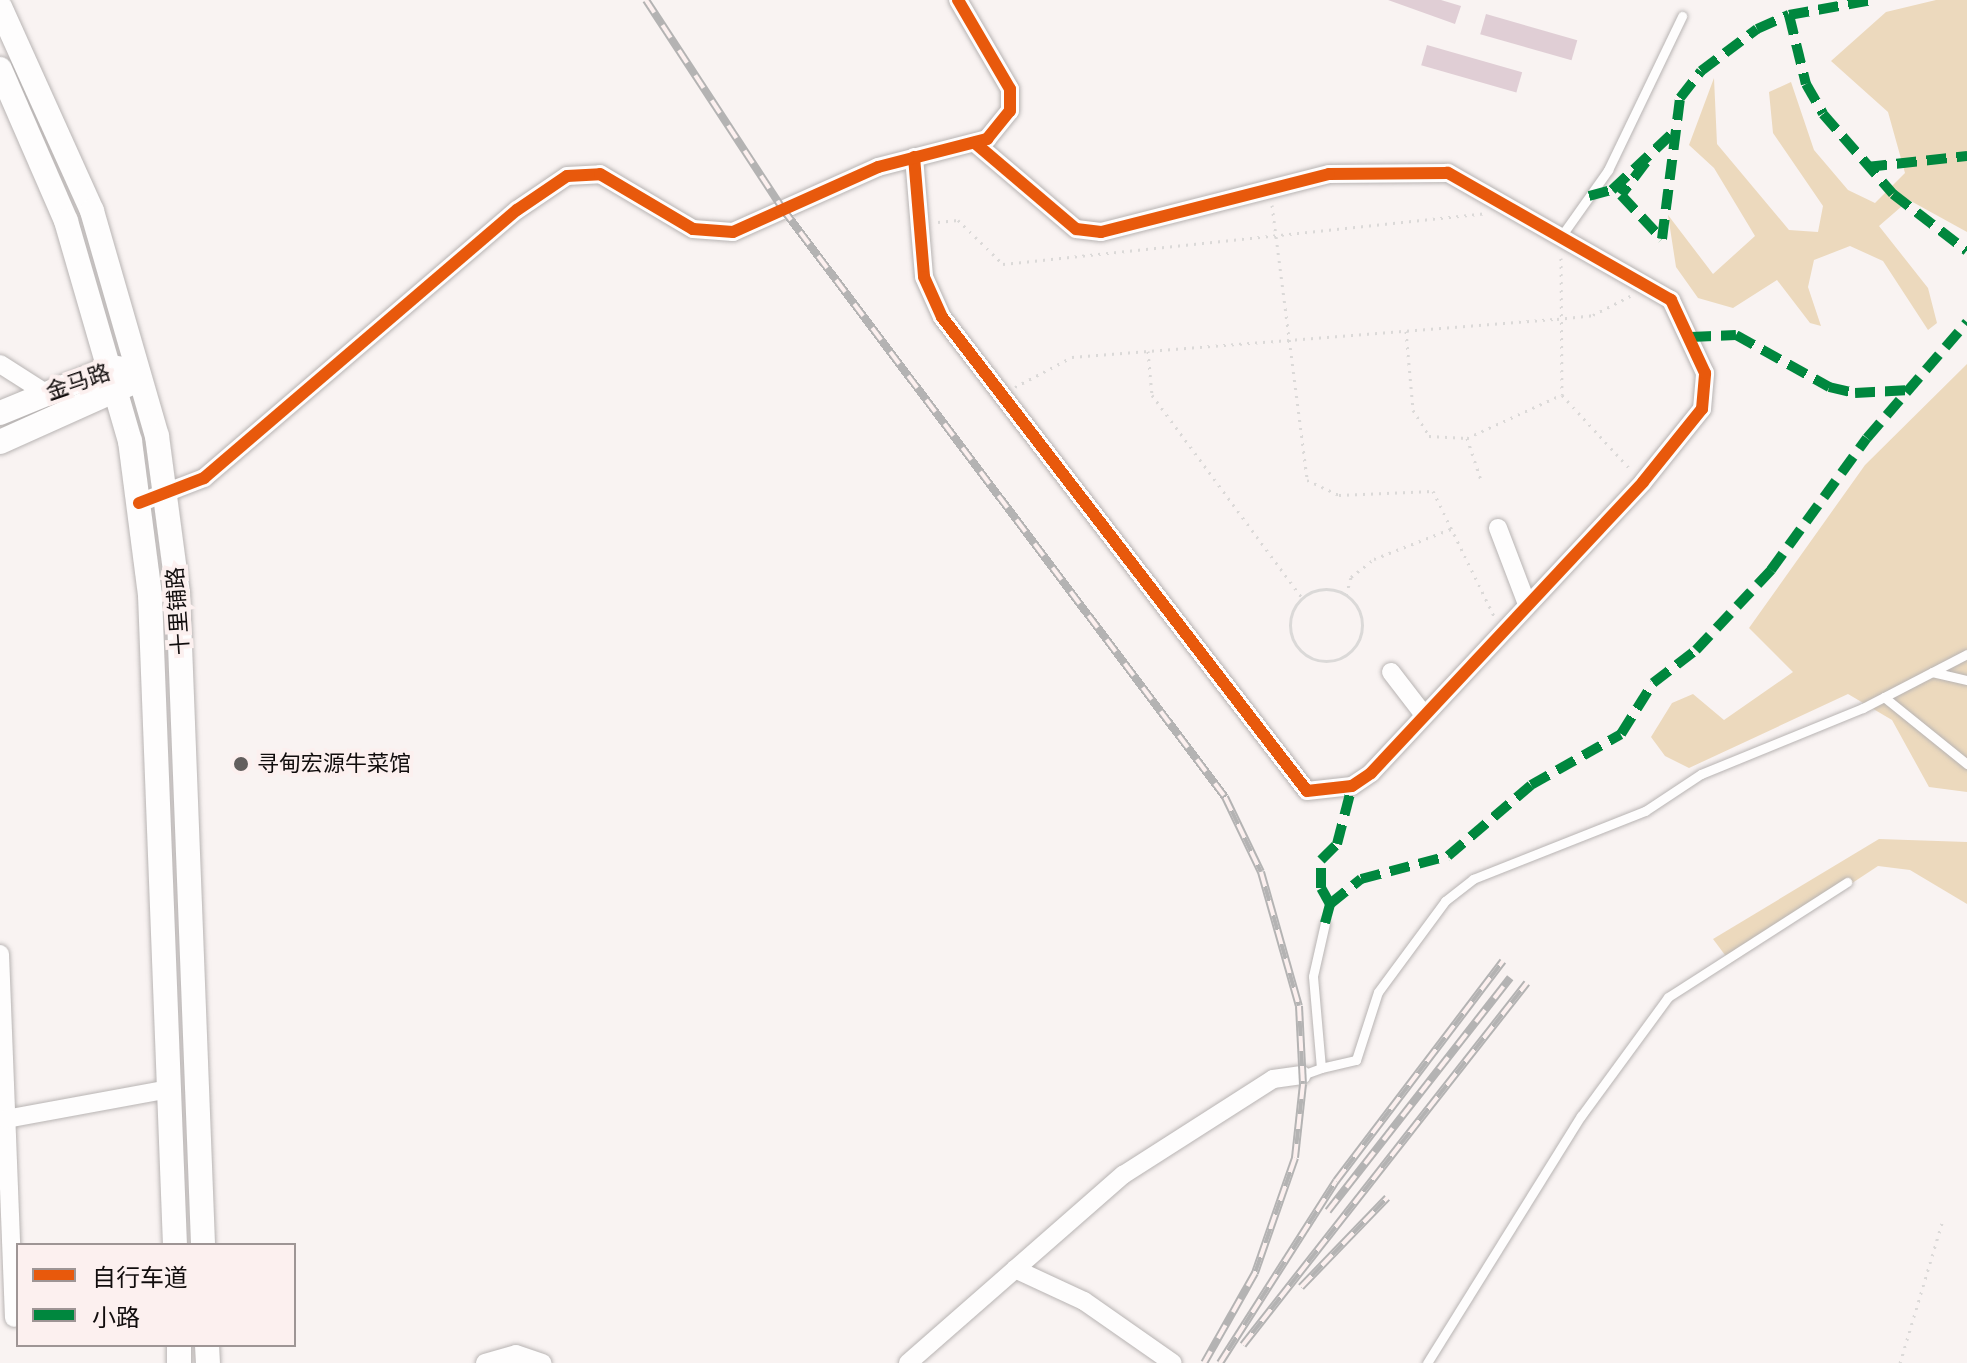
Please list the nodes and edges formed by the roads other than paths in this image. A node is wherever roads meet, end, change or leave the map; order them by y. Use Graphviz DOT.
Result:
graph roads {
  1 [pos="958,0"];
  2 [pos="0,7"];
  3 [pos="1682,16"];
  4 [pos="0,69"];
  5 [pos="975,143"];
  6 [pos="914,157"];
  7 [pos="1562,235"];
  8 [pos="0,364"];
  9 [pos="112,367"];
  10 [pos="143,373"];
  11 [pos="44,392"];
  12 [pos="119,392"];
  13 [pos="0,413"];
  14 [pos="0,442"];
  15 [pos="166,496"];
  16 [pos="139,503"];
  17 [pos="1498,528"];
  18 [pos="1527,604"];
  19 [pos="1967,654"];
  20 [pos="1391,672"];
  21 [pos="1932,672"];
  22 [pos="1967,680"];
  23 [pos="1884,697"];
  24 [pos="1424,715"];
  25 [pos="1967,764"];
  26 [pos="1847,882"];
  27 [pos="1325,923"];
  28 [pos="0,954"];
  29 [pos="1321,1068"];
  30 [pos="1302,1075"];
  31 [pos="169,1089"];
  32 [pos="6,1119"];
  33 [pos="175,1243"];
  34 [pos="203,1243"];
  35 [pos="1015,1269"];
  36 [pos="14,1318"];
  37 [pos="485,1363"];
  38 [pos="542,1363"];
  39 [pos="908,1363"];
  40 [pos="1173,1363"];
  41 [pos="1427,1363"];
  1 -- 5 [label="street"];
  2 -- 10 [label="main road, 十里铺路"];
  3 -- 7 [label="lane"];
  4 -- 9 [label="main road, 十里铺路"];
  5 -- 6 [label="street"];
  5 -- 7 [label="street"];
  6 -- 15 [label="street"];
  6 -- 24 [label="street"];
  7 -- 18 [label="street"];
  8 -- 11 [label="street"];
  9 -- 10 [label="main road, 金马路"];
  9 -- 11 [label="main road, 金马路"];
  9 -- 12 [label="main road, 十里铺路"];
  10 -- 12 [label="main road, 金马路"];
  10 -- 15 [label="main road, 十里铺路"];
  11 -- 13 [label="main road, 金马路"];
  12 -- 14 [label="main road, 金马路"];
  12 -- 16 [label="main road, 十里铺路"];
  15 -- 16 [label="street"];
  15 -- 34 [label="main road, 十里铺路"];
  16 -- 31 [label="main road, 十里铺路"];
  17 -- 18 [label="street"];
  18 -- 24 [label="street"];
  19 -- 21 [label="lane"];
  20 -- 24 [label="street"];
  21 -- 22 [label="lane"];
  21 -- 23 [label="lane"];
  23 -- 25 [label="lane"];
  23 -- 29 [label="lane"];
  26 -- 41 [label="lane"];
  27 -- 29 [label="lane"];
  28 -- 32 [label="street"];
  29 -- 30 [label="lane"];
  30 -- 35 [label="street"];
  31 -- 32 [label="street"];
  31 -- 33 [label="main road, 十里铺路"];
  32 -- 36 [label="street"];
  35 -- 39 [label="street"];
  35 -- 40 [label="street"];
  37 -- 38 [label="street"];
}
